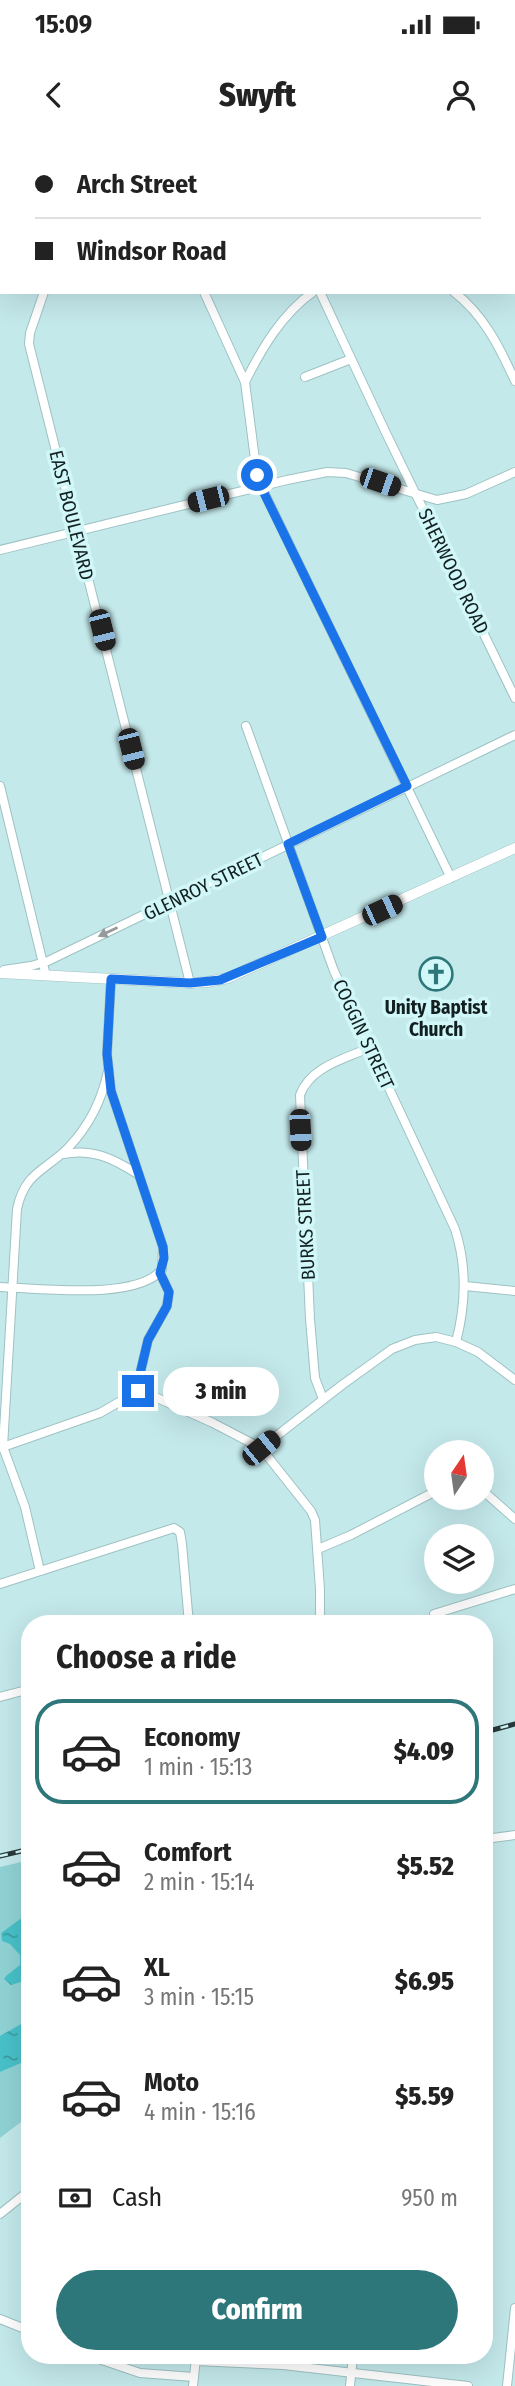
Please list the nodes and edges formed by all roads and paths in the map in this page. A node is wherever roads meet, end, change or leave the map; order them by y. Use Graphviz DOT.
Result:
graph roads {
  1 [pos="43,294"];
  2 [pos="205,294"];
  3 [pos="310,294"];
  4 [pos="321,294"];
  5 [pos="456,294"];
  6 [pos="351,359"];
  7 [pos="305,377"];
  8 [pos="515,381"];
  9 [pos="245,382"];
  10 [pos="515,472"];
  11 [pos="261,486"];
  12 [pos="417,495"];
  13 [pos="76,531"];
  14 [pos="0,550"];
  15 [pos="515,698"];
  16 [pos="246,726"];
  17 [pos="515,734"];
  18 [pos="0,786"];
  19 [pos="407,786"];
  20 [pos="288,844"];
  21 [pos="515,848"];
  22 [pos="451,878"];
  23 [pos="169,902"];
  24 [pos="322,937"];
  25 [pos="44,962"];
  26 [pos="0,972"];
  27 [pos="46,976"];
  28 [pos="111,979"];
  29 [pos="190,983"];
  30 [pos="369,1048"];
  31 [pos="108,1071"];
  32 [pos="60,1155"];
  33 [pos="139,1175"];
  34 [pos="160,1273"];
  35 [pos="465,1286"];
  36 [pos="0,1287"];
  37 [pos="13,1287"];
  38 [pos="515,1292"];
  39 [pos="456,1342"];
  40 [pos="515,1380"];
  41 [pos="138,1391"];
  42 [pos="323,1399"];
  43 [pos="2,1448"];
  44 [pos="261,1448"];
  45 [pos="424,1497"];
  46 [pos="494,1500"];
  47 [pos="515,1519"];
  48 [pos="318,1549"];
  49 [pos="40,1571"];
  50 [pos="0,1584"];
  51 [pos="515,1589"];
  52 [pos="434,1614"];
  53 [pos="188,1615"];
  54 [pos="320,1615"];
  55 [pos="21,1691"];
  56 [pos="0,1697"];
  57 [pos="515,1835"];
  58 [pos="493,1838"];
  59 [pos="21,2197"];
  60 [pos="0,2214"];
  61 [pos="515,2308"];
  62 [pos="0,2319"];
  63 [pos="21,2327"];
  64 [pos="114,2364"];
  65 [pos="271,2364"];
  66 [pos="352,2364"];
  67 [pos="351,2373"];
  68 [pos="194,2381"];
  69 [pos="350,2386"];
  70 [pos="468,2386"];
  71 [pos="507,2386"];
  1 -- 13 [label="street, EAST BOULEVARD"];
  2 -- 9 [label="street"];
  3 -- 9 [label="street"];
  4 -- 6 [label="street, SHERWOOD ROAD"];
  5 -- 8 [label="street"];
  6 -- 7 [label="street"];
  6 -- 12 [label="street, SHERWOOD ROAD"];
  9 -- 11 [label="street"];
  10 -- 12 [label="street"];
  11 -- 12 [label="street"];
  11 -- 13 [label="street"];
  11 -- 19 [label="street"];
  12 -- 15 [label="street, SHERWOOD ROAD"];
  13 -- 14 [label="street"];
  13 -- 23 [label="street, EAST BOULEVARD"];
  16 -- 20 [label="street, COGGIN STREET"];
  17 -- 19 [label="street, GLENROY STREET"];
  18 -- 25 [label="street"];
  19 -- 20 [label="street, GLENROY STREET"];
  19 -- 22 [label="street"];
  20 -- 23 [label="street, GLENROY STREET"];
  20 -- 24 [label="street, COGGIN STREET"];
  21 -- 22 [label="street"];
  22 -- 24 [label="street"];
  23 -- 25 [label="street, GLENROY STREET, one-way"];
  23 -- 29 [label="street, EAST BOULEVARD"];
  24 -- 29 [label="street"];
  24 -- 30 [label="street, COGGIN STREET"];
  25 -- 26 [label="street, GLENROY STREET"];
  25 -- 27 [label="street"];
  26 -- 27 [label="street"];
  27 -- 28 [label="street"];
  28 -- 29 [label="street"];
  28 -- 31 [label="street"];
  30 -- 35 [label="street, COGGIN STREET"];
  30 -- 42 [label="street, BURKS STREET"];
  31 -- 32 [label="street"];
  31 -- 33 [label="street"];
  32 -- 33 [label="street"];
  32 -- 37 [label="street"];
  33 -- 34 [label="street"];
  34 -- 37 [label="street"];
  34 -- 41 [label="street"];
  35 -- 38 [label="street"];
  35 -- 39 [label="street, COGGIN STREET"];
  36 -- 37 [label="street"];
  37 -- 43 [label="street"];
  39 -- 40 [label="street"];
  39 -- 42 [label="street"];
  41 -- 43 [label="street"];
  41 -- 44 [label="street"];
  42 -- 44 [label="street"];
  43 -- 49 [label="street"];
  44 -- 48 [label="street"];
  45 -- 48 [label="street"];
  46 -- 47 [label="street"];
  48 -- 54 [label="street"];
  49 -- 50 [label="street"];
  49 -- 53 [label="street"];
  51 -- 52 [label="street"];
  55 -- 56 [label="street"];
  57 -- 58 [label="street"];
  59 -- 60 [label="street"];
  61 -- 71 [label="street"];
  62 -- 63 [label="street"];
  64 -- 68 [label="street"];
  65 -- 67 [label="street"];
  66 -- 67 [label="street"];
  67 -- 69 [label="street"];
  67 -- 70 [label="street"];
}
